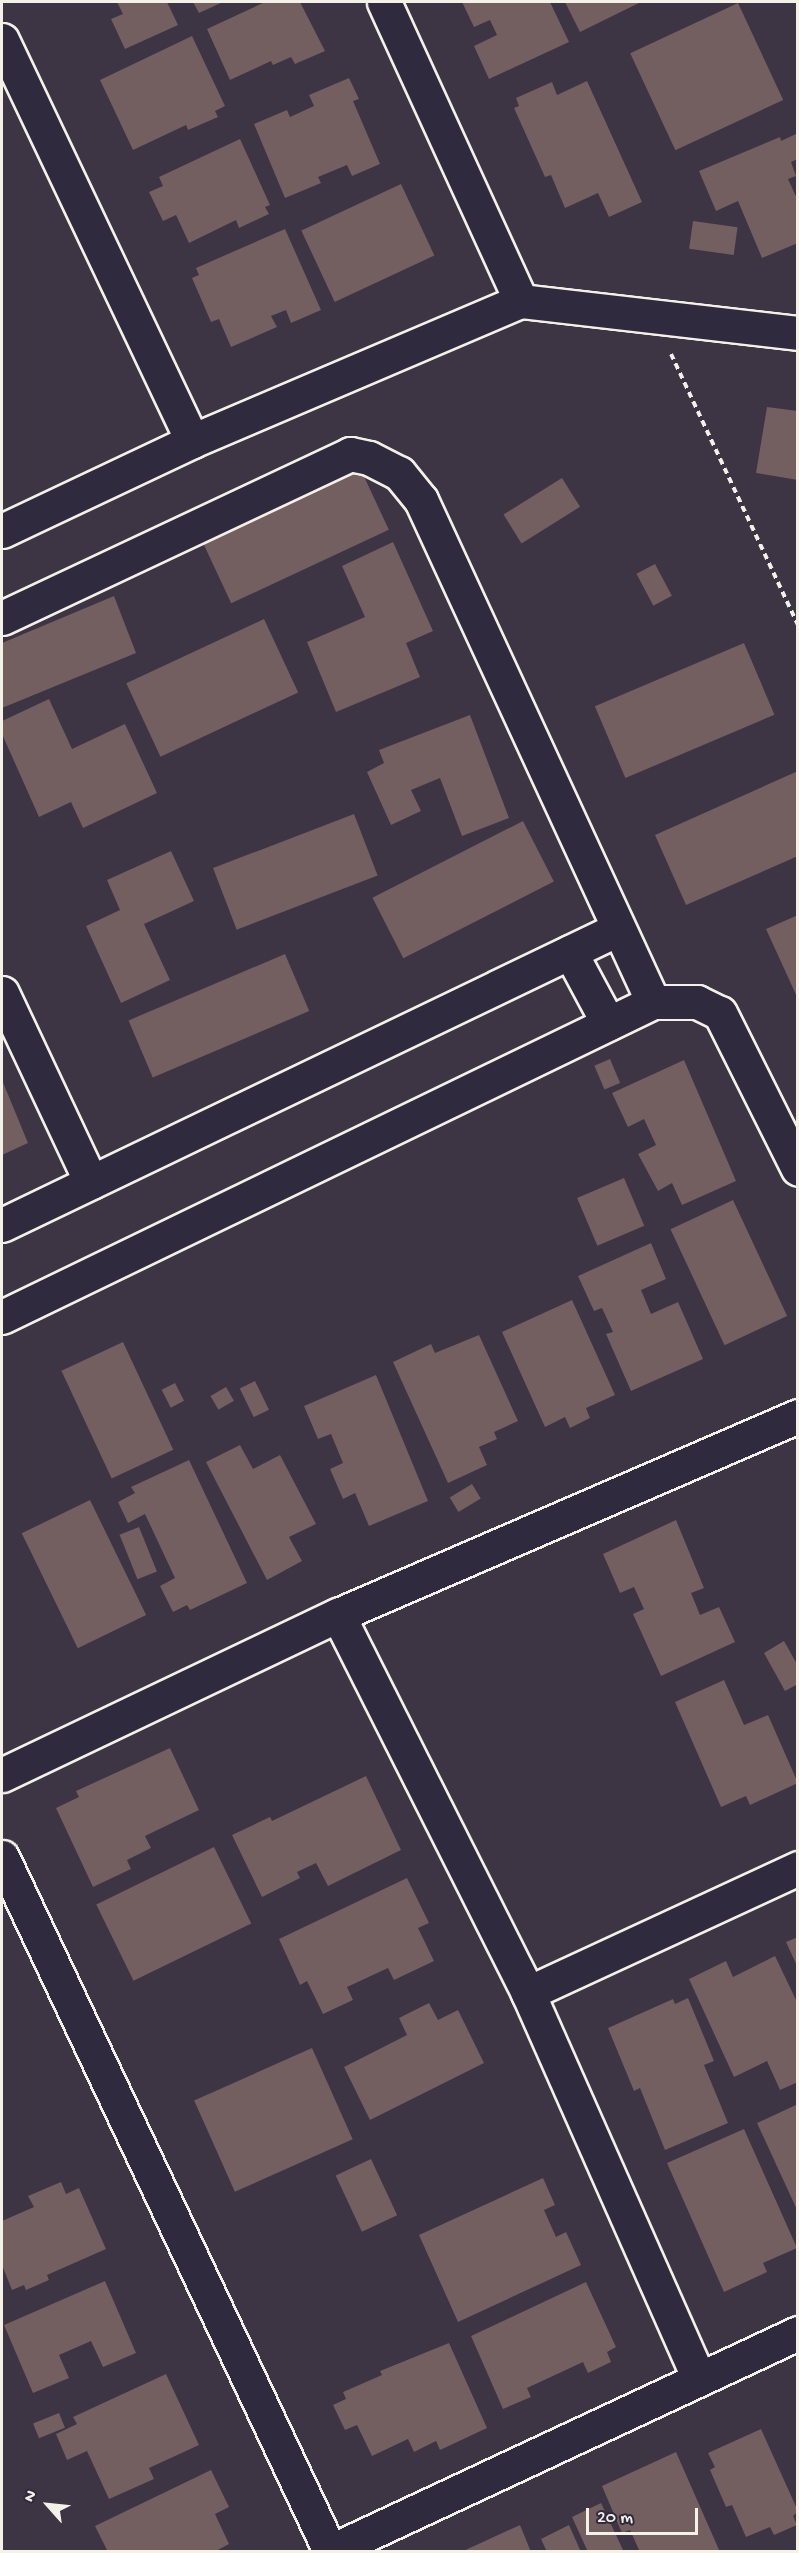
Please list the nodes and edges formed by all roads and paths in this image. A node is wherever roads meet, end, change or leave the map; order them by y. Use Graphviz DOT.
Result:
graph roads {
  1 [pos="384,2"];
  2 [pos="2,40"];
  3 [pos="521,301"];
  4 [pos="653,316"];
  5 [pos="798,333"];
  6 [pos="192,441"];
  7 [pos="2,531"];
  8 [pos="2,618"];
  9 [pos="798,625"];
  10 [pos="618,929"];
  11 [pos="570,952"];
  12 [pos="2,993"];
  13 [pos="653,1002"];
  14 [pos="608,1023"];
  15 [pos="798,1169"];
  16 [pos="91,1182"];
  17 [pos="2,1226"];
  18 [pos="2,1317"];
  19 [pos="798,1416"];
  20 [pos="338,1615"];
  21 [pos="2,1775"];
  22 [pos="2,1857"];
  23 [pos="798,1868"];
  24 [pos="528,1993"];
  25 [pos="798,2333"];
  26 [pos="699,2378"];
  27 [pos="330,2551"];
  1 -- 3 [label="street"];
  2 -- 6 [label="street"];
  3 -- 4 [label="street"];
  3 -- 6 [label="street"];
  4 -- 5 [label="street"];
  4 -- 9 [label="path"];
  6 -- 7 [label="street"];
  8 -- 10 [label="street"];
  10 -- 11 [label="street"];
  10 -- 13 [label="street"];
  11 -- 14 [label="street"];
  11 -- 16 [label="street"];
  12 -- 16 [label="street"];
  13 -- 14 [label="street"];
  13 -- 15 [label="street"];
  14 -- 18 [label="street"];
  16 -- 17 [label="street"];
  19 -- 20 [label="street"];
  20 -- 21 [label="street"];
  20 -- 24 [label="street"];
  22 -- 27 [label="street"];
  23 -- 24 [label="street"];
  24 -- 26 [label="street"];
  25 -- 26 [label="street"];
  26 -- 27 [label="street"];
}
